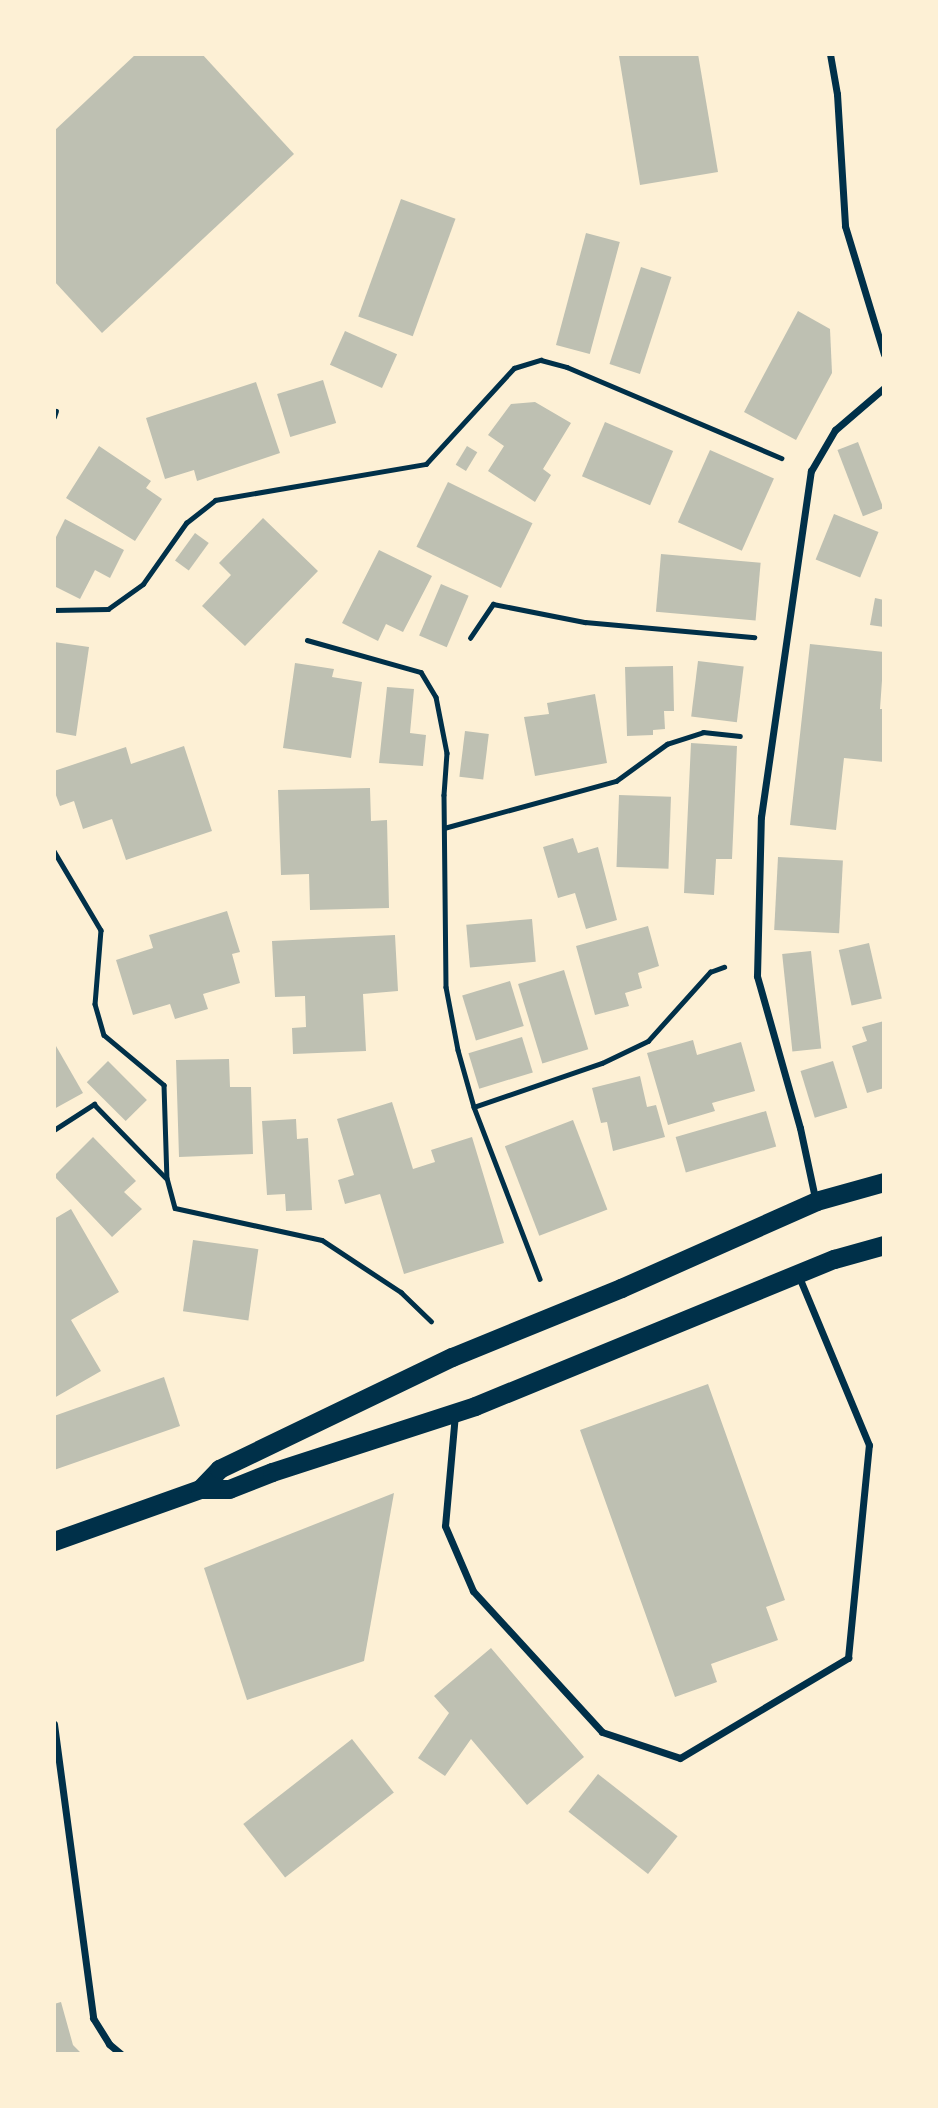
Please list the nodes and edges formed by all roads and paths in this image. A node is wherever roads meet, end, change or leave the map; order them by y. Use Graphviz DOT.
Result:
graph roads {
  1 [pos="830,54"];
  2 [pos="884,354"];
  3 [pos="884,388"];
  4 [pos="56,411"];
  5 [pos="54,417"];
  6 [pos="811,471"];
  7 [pos="54,610"];
  8 [pos="470,638"];
  9 [pos="307,640"];
  10 [pos="786,640"];
  11 [pos="772,739"];
  12 [pos="444,828"];
  13 [pos="54,850"];
  14 [pos="758,956"];
  15 [pos="474,1107"];
  16 [pos="54,1130"];
  17 [pos="167,1178"];
  18 [pos="884,1182"];
  19 [pos="816,1201"];
  20 [pos="884,1245"];
  21 [pos="797,1273"];
  22 [pos="554,1316"];
  23 [pos="465,1353"];
  24 [pos="455,1412"];
  25 [pos="200,1489"];
  26 [pos="54,1541"];
  27 [pos="54,1724"];
  28 [pos="121,2054"];
  1 -- 2 [label="street"];
  3 -- 6 [label="street"];
  4 -- 5 [label="path"];
  6 -- 7 [label="path"];
  6 -- 10 [label="street"];
  8 -- 10 [label="path"];
  9 -- 12 [label="path"];
  10 -- 11 [label="street"];
  11 -- 12 [label="path"];
  11 -- 14 [label="street"];
  12 -- 15 [label="path"];
  13 -- 17 [label="path"];
  14 -- 15 [label="path"];
  14 -- 19 [label="street"];
  15 -- 22 [label="path"];
  16 -- 17 [label="path"];
  17 -- 23 [label="path"];
  18 -- 19 [label="highway"];
  19 -- 22 [label="highway"];
  20 -- 21 [label="highway"];
  21 -- 24 [label="highway"];
  21 -- 24 [label="street"];
  22 -- 23 [label="highway"];
  23 -- 25 [label="highway"];
  24 -- 25 [label="highway"];
  25 -- 26 [label="highway"];
  27 -- 28 [label="street"];
}
